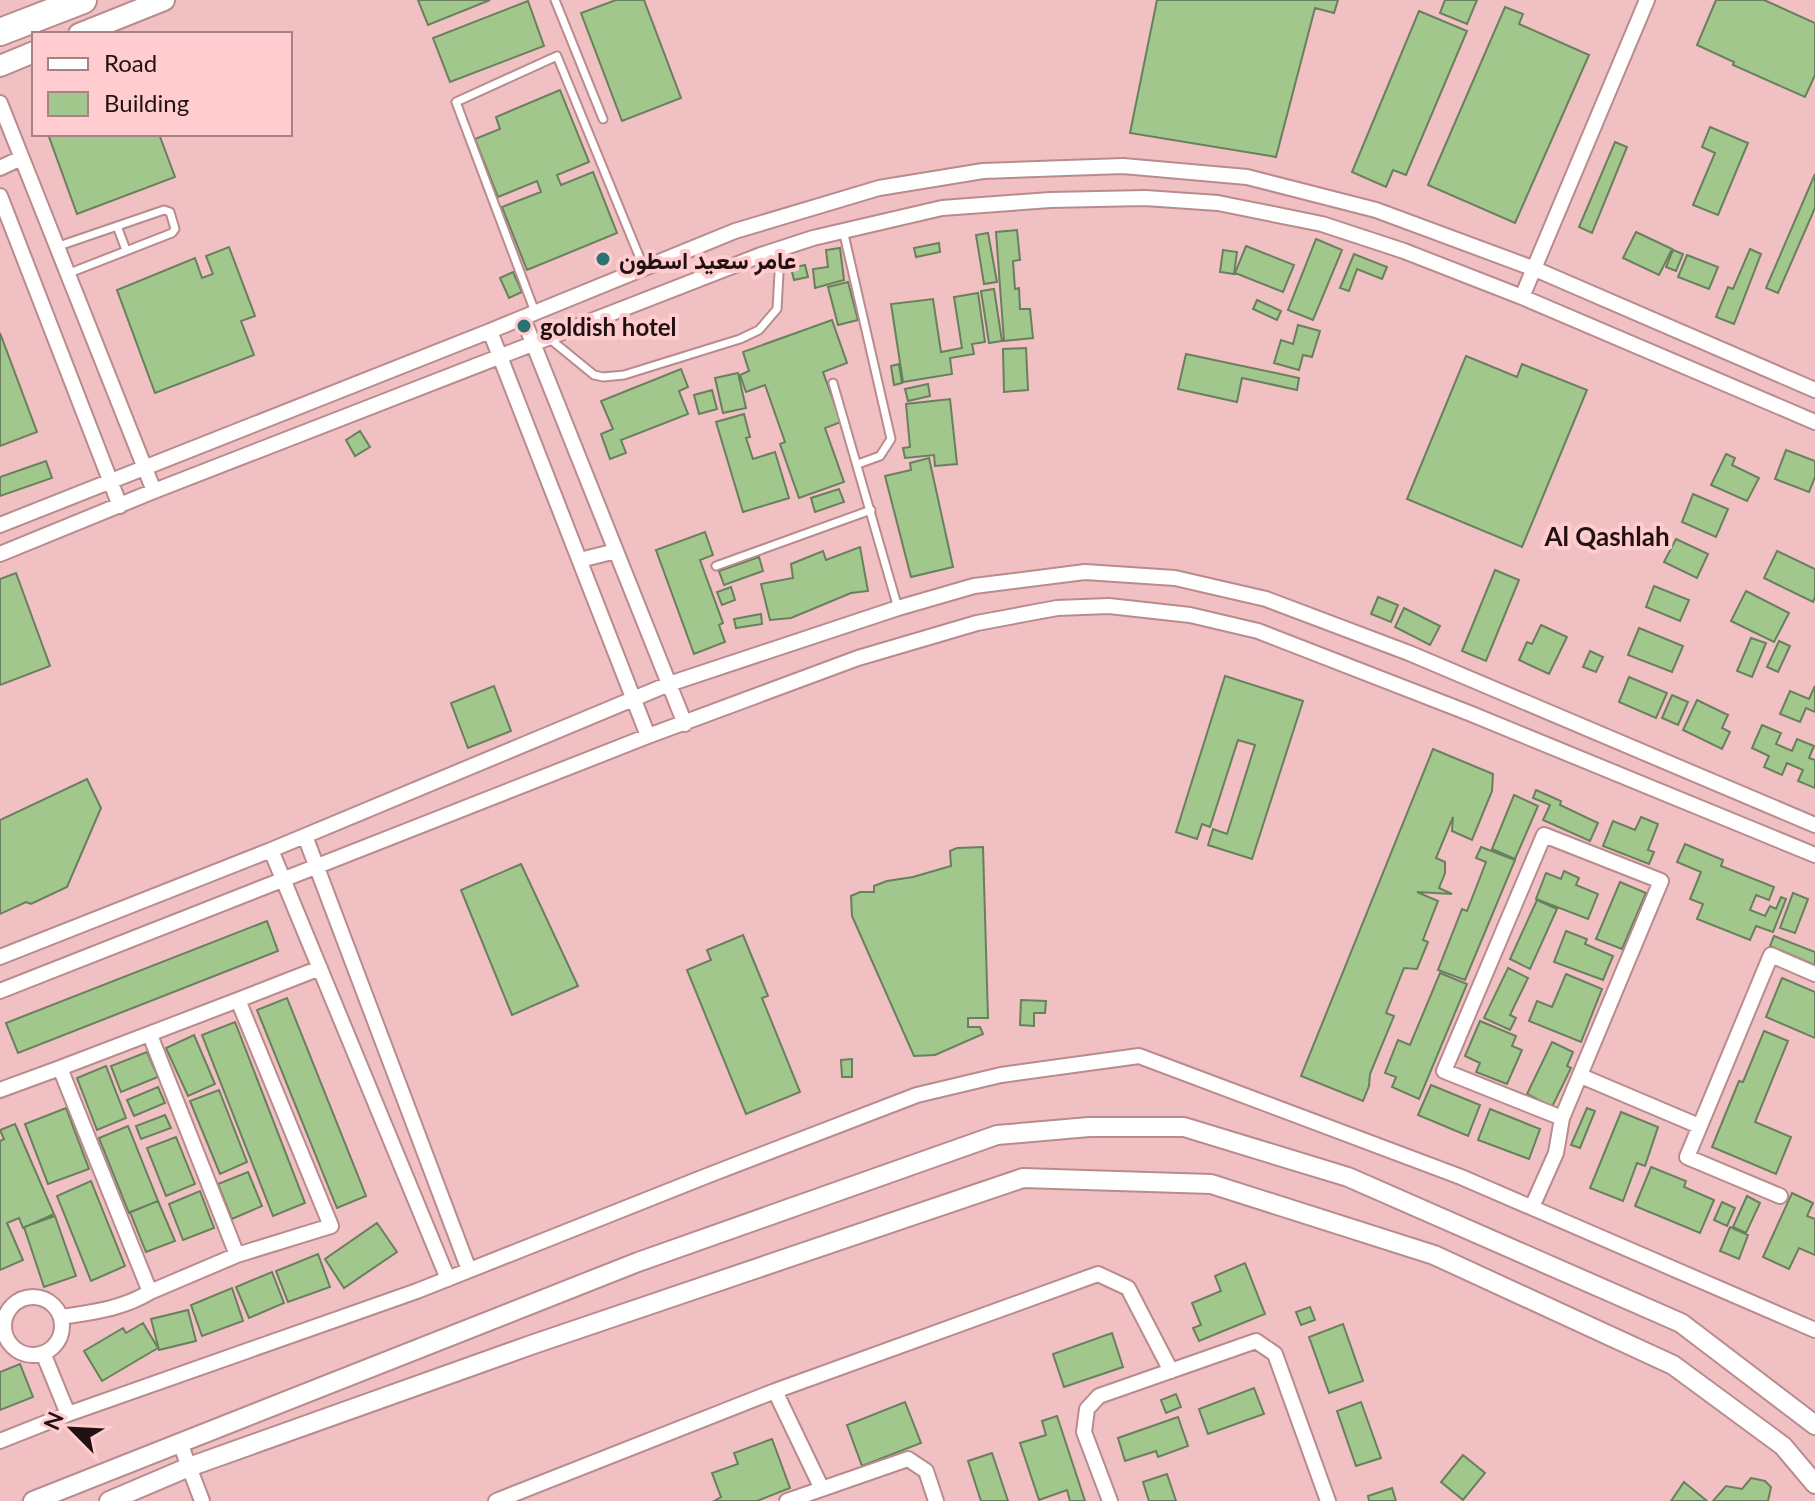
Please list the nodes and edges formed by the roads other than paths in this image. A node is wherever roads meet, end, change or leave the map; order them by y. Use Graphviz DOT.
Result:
graph roads {
  1 [pos="83,0"];
  2 [pos="164,0"];
  3 [pos="555,0"];
  4 [pos="1647,0"];
  5 [pos="0,32"];
  6 [pos="84,32"];
  7 [pos="32,53"];
  8 [pos="0,66"];
  9 [pos="0,103"];
  10 [pos="603,119"];
  11 [pos="21,158"];
  12 [pos="0,168"];
  13 [pos="0,196"];
  14 [pos="117,226"];
  15 [pos="843,230"];
  16 [pos="56,247"];
  17 [pos="785,247"];
  18 [pos="126,250"];
  19 [pos="644,268"];
  20 [pos="1535,269"];
  21 [pos="67,274"];
  22 [pos="1522,297"];
  23 [pos="529,315"];
  24 [pos="490,331"];
  25 [pos="548,337"];
  26 [pos="533,343"];
  27 [pos="501,357"];
  28 [pos="833,383"];
  29 [pos="1815,390"];
  30 [pos="1815,422"];
  31 [pos="858,464"];
  32 [pos="143,468"];
  33 [pos="111,482"];
  34 [pos="154,491"];
  35 [pos="120,506"];
  36 [pos="871,510"];
  37 [pos="0,525"];
  38 [pos="616,551"];
  39 [pos="0,554"];
  40 [pos="580,560"];
  41 [pos="716,566"];
  42 [pos="898,608"];
  43 [pos="669,684"];
  44 [pos="634,699"];
  45 [pos="685,724"];
  46 [pos="648,736"];
  47 [pos="1815,825"];
  48 [pos="305,836"];
  49 [pos="271,850"];
  50 [pos="1815,855"];
  51 [pos="317,866"];
  52 [pos="283,880"];
  53 [pos="0,957"];
  54 [pos="320,968"];
  55 [pos="1815,974"];
  56 [pos="0,991"];
  57 [pos="238,1000"];
  58 [pos="150,1035"];
  59 [pos="60,1068"];
  60 [pos="1581,1076"];
  61 [pos="0,1090"];
  62 [pos="1562,1118"];
  63 [pos="1699,1126"];
  64 [pos="1780,1196"];
  65 [pos="1532,1207"];
  66 [pos="237,1255"];
  67 [pos="469,1270"];
  68 [pos="448,1279"];
  69 [pos="150,1292"];
  70 [pos="61,1317"];
  71 [pos="1815,1330"];
  72 [pos="4,1343"];
  73 [pos="43,1353"];
  74 [pos="1171,1371"];
  75 [pos="775,1391"];
  76 [pos="68,1414"];
  77 [pos="1815,1425"];
  78 [pos="0,1441"];
  79 [pos="180,1443"];
  80 [pos="189,1467"];
  81 [pos="1815,1484"];
  82 [pos="822,1489"];
  83 [pos="33,1501"];
  84 [pos="109,1501"];
  85 [pos="202,1501"];
  86 [pos="496,1501"];
  87 [pos="787,1501"];
  88 [pos="936,1501"];
  89 [pos="1110,1501"];
  90 [pos="1328,1501"];
  1 -- 5 [label="highway"];
  2 -- 6 [label="main road"];
  3 -- 10 [label="lane"];
  4 -- 20 [label="street"];
  7 -- 8 [label="main road"];
  9 -- 11 [label="street"];
  11 -- 12 [label="street"];
  11 -- 16 [label="street"];
  13 -- 33 [label="street"];
  14 -- 16 [label="lane"];
  14 -- 18 [label="lane"];
  14 -- 18 [label="lane"];
  15 -- 17 [label="street"];
  15 -- 22 [label="street"];
  15 -- 31 [label="lane"];
  16 -- 21 [label="street"];
  17 -- 25 [label="street"];
  17 -- 25 [label="lane"];
  18 -- 21 [label="lane"];
  19 -- 20 [label="street"];
  19 -- 23 [label="street"];
  19 -- 23 [label="lane"];
  20 -- 22 [label="street"];
  20 -- 29 [label="street"];
  21 -- 32 [label="street"];
  22 -- 30 [label="street"];
  23 -- 24 [label="street"];
  23 -- 26 [label="street"];
  24 -- 27 [label="street"];
  24 -- 32 [label="street"];
  25 -- 26 [label="street"];
  26 -- 27 [label="street"];
  26 -- 38 [label="street"];
  27 -- 34 [label="street"];
  27 -- 40 [label="street"];
  28 -- 31 [label="lane"];
  31 -- 36 [label="lane"];
  32 -- 33 [label="street"];
  32 -- 34 [label="street"];
  33 -- 35 [label="street"];
  33 -- 37 [label="street"];
  34 -- 35 [label="street"];
  35 -- 39 [label="street"];
  36 -- 41 [label="lane"];
  36 -- 42 [label="lane"];
  38 -- 40 [label="street"];
  38 -- 43 [label="street"];
  40 -- 44 [label="street"];
  42 -- 43 [label="street"];
  42 -- 47 [label="street"];
  43 -- 44 [label="street"];
  43 -- 45 [label="street"];
  44 -- 46 [label="street"];
  44 -- 48 [label="street"];
  45 -- 46 [label="street"];
  45 -- 50 [label="street"];
  46 -- 51 [label="street"];
  48 -- 49 [label="street"];
  48 -- 51 [label="street"];
  49 -- 52 [label="street"];
  49 -- 53 [label="street"];
  51 -- 52 [label="street"];
  51 -- 67 [label="street"];
  52 -- 54 [label="street"];
  52 -- 56 [label="street"];
  54 -- 57 [label="street"];
  54 -- 68 [label="street"];
  55 -- 63 [label="street"];
  57 -- 58 [label="street"];
  57 -- 66 [label="street"];
  58 -- 59 [label="street"];
  58 -- 66 [label="street"];
  59 -- 61 [label="street"];
  59 -- 69 [label="street"];
  60 -- 62 [label="street"];
  60 -- 62 [label="street"];
  60 -- 63 [label="street"];
  62 -- 65 [label="street"];
  63 -- 64 [label="street"];
  65 -- 67 [label="street"];
  65 -- 71 [label="street"];
  66 -- 69 [label="street"];
  67 -- 68 [label="street"];
  68 -- 76 [label="street"];
  69 -- 70 [label="street"];
  70 -- 72 [label="street"];
  70 -- 73 [label="street"];
  72 -- 73 [label="street"];
  73 -- 76 [label="street"];
  74 -- 75 [label="street"];
  74 -- 89 [label="street"];
  74 -- 90 [label="street"];
  75 -- 82 [label="street"];
  75 -- 86 [label="street"];
  76 -- 78 [label="street"];
  77 -- 79 [label="street"];
  79 -- 80 [label="street"];
  79 -- 83 [label="street"];
  80 -- 81 [label="street"];
  80 -- 84 [label="street"];
  80 -- 85 [label="street"];
  82 -- 87 [label="street"];
  82 -- 88 [label="street"];
}
